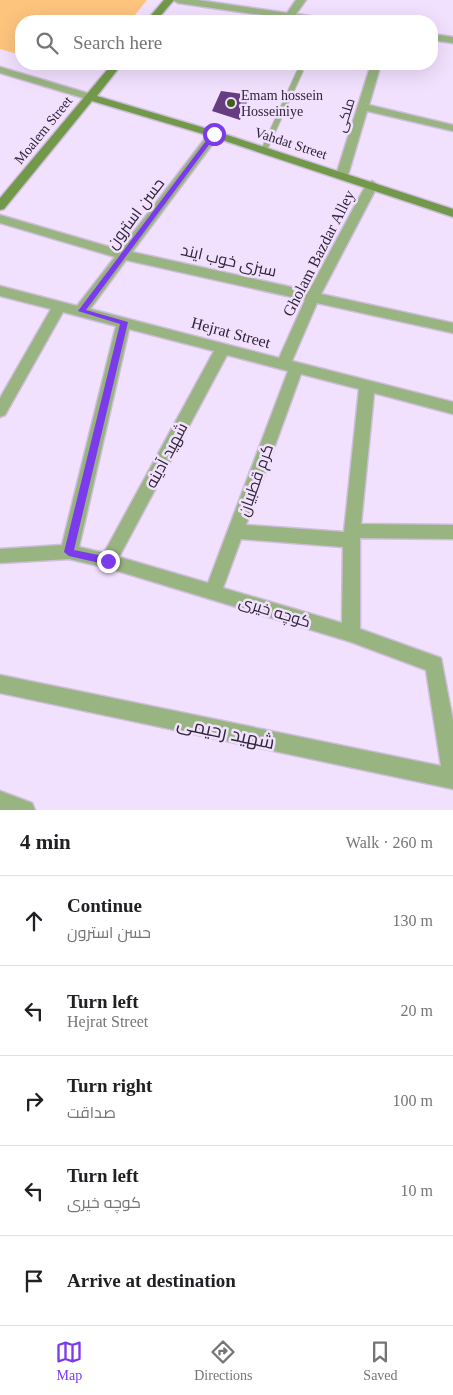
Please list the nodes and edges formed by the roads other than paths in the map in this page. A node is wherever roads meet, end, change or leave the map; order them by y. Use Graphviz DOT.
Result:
graph roads {
  1 [pos="169,0"];
  2 [pos="178,0"];
  3 [pos="301,0"];
  4 [pos="156,15"];
  5 [pos="283,15"];
  6 [pos="291,15"];
  7 [pos="438,38"];
  8 [pos="453,40"];
  9 [pos="0,70"];
  10 [pos="112,70"];
  11 [pos="374,70"];
  12 [pos="300,71"];
  13 [pos="90,97"];
  14 [pos="363,107"];
  15 [pos="453,128"];
  16 [pos="214,134"];
  17 [pos="264,150"];
  18 [pos="342,175"];
  19 [pos="372,185"];
  20 [pos="0,206"];
  21 [pos="453,213"];
  22 [pos="0,219"];
  23 [pos="124,255"];
  24 [pos="0,291"];
  25 [pos="313,297"];
  26 [pos="59,306"];
  27 [pos="81,311"];
  28 [pos="124,322"];
  29 [pos="453,328"];
  30 [pos="224,348"];
  31 [pos="290,366"];
  32 [pos="368,386"];
  33 [pos="453,408"];
  34 [pos="0,411"];
  35 [pos="236,531"];
  36 [pos="453,532"];
  37 [pos="352,535"];
  38 [pos="69,552"];
  39 [pos="0,556"];
  40 [pos="108,561"];
  41 [pos="213,592"];
  42 [pos="351,634"];
  43 [pos="0,684"];
  44 [pos="453,779"];
  45 [pos="0,800"];
  46 [pos="26,810"];
  1 -- 4 [label="main road"];
  2 -- 5 [label="street"];
  3 -- 6 [label="street"];
  7 -- 8 [label="street"];
  9 -- 13 [label="street"];
  10 -- 13 [label="main road, Moalem Street"];
  11 -- 14 [label="street, ملکی"];
  12 -- 17 [label="lane"];
  13 -- 16 [label="main road, Vahdat Street"];
  13 -- 20 [label="main road, Moalem Street"];
  14 -- 15 [label="street"];
  14 -- 18 [label="street, ملکی"];
  16 -- 17 [label="main road, Vahdat Street"];
  16 -- 23 [label="street, حسن استرون"];
  17 -- 18 [label="main road, Vahdat Street"];
  18 -- 19 [label="main road, Vahdat Street"];
  19 -- 21 [label="main road, Vahdat Street"];
  19 -- 25 [label="street, Gholam Bazdar Alley"];
  22 -- 23 [label="street, سبزی خوب ایند"];
  23 -- 25 [label="street, سبزی خوب ایند"];
  23 -- 27 [label="street, حسن استرون"];
  24 -- 26 [label="street, Hejrat Street"];
  25 -- 29 [label="street, سبزی خوب ایند"];
  25 -- 31 [label="street, Gholam Bazdar Alley"];
  26 -- 27 [label="street, Hejrat Street"];
  26 -- 34 [label="street"];
  27 -- 28 [label="street, Hejrat Street"];
  28 -- 30 [label="street, Hejrat Street"];
  28 -- 38 [label="street"];
  30 -- 31 [label="street, Hejrat Street"];
  30 -- 40 [label="street, شهید آدینه"];
  31 -- 32 [label="street, Hejrat Street"];
  31 -- 35 [label="street, کرم قطبیان"];
  32 -- 33 [label="street, Hejrat Street"];
  32 -- 37 [label="street"];
  35 -- 37 [label="street"];
  35 -- 41 [label="street, کرم قطبیان"];
  36 -- 37 [label="street"];
  37 -- 42 [label="street"];
  38 -- 39 [label="street, کوچه خیری"];
  38 -- 40 [label="street, کوچه خیری"];
  40 -- 41 [label="street, کوچه خیری"];
  41 -- 42 [label="street, کوچه خیری"];
  42 -- 44 [label="street, کوچه خیری"];
  43 -- 44 [label="street, شهید رحیمی"];
  45 -- 46 [label="street"];
}
